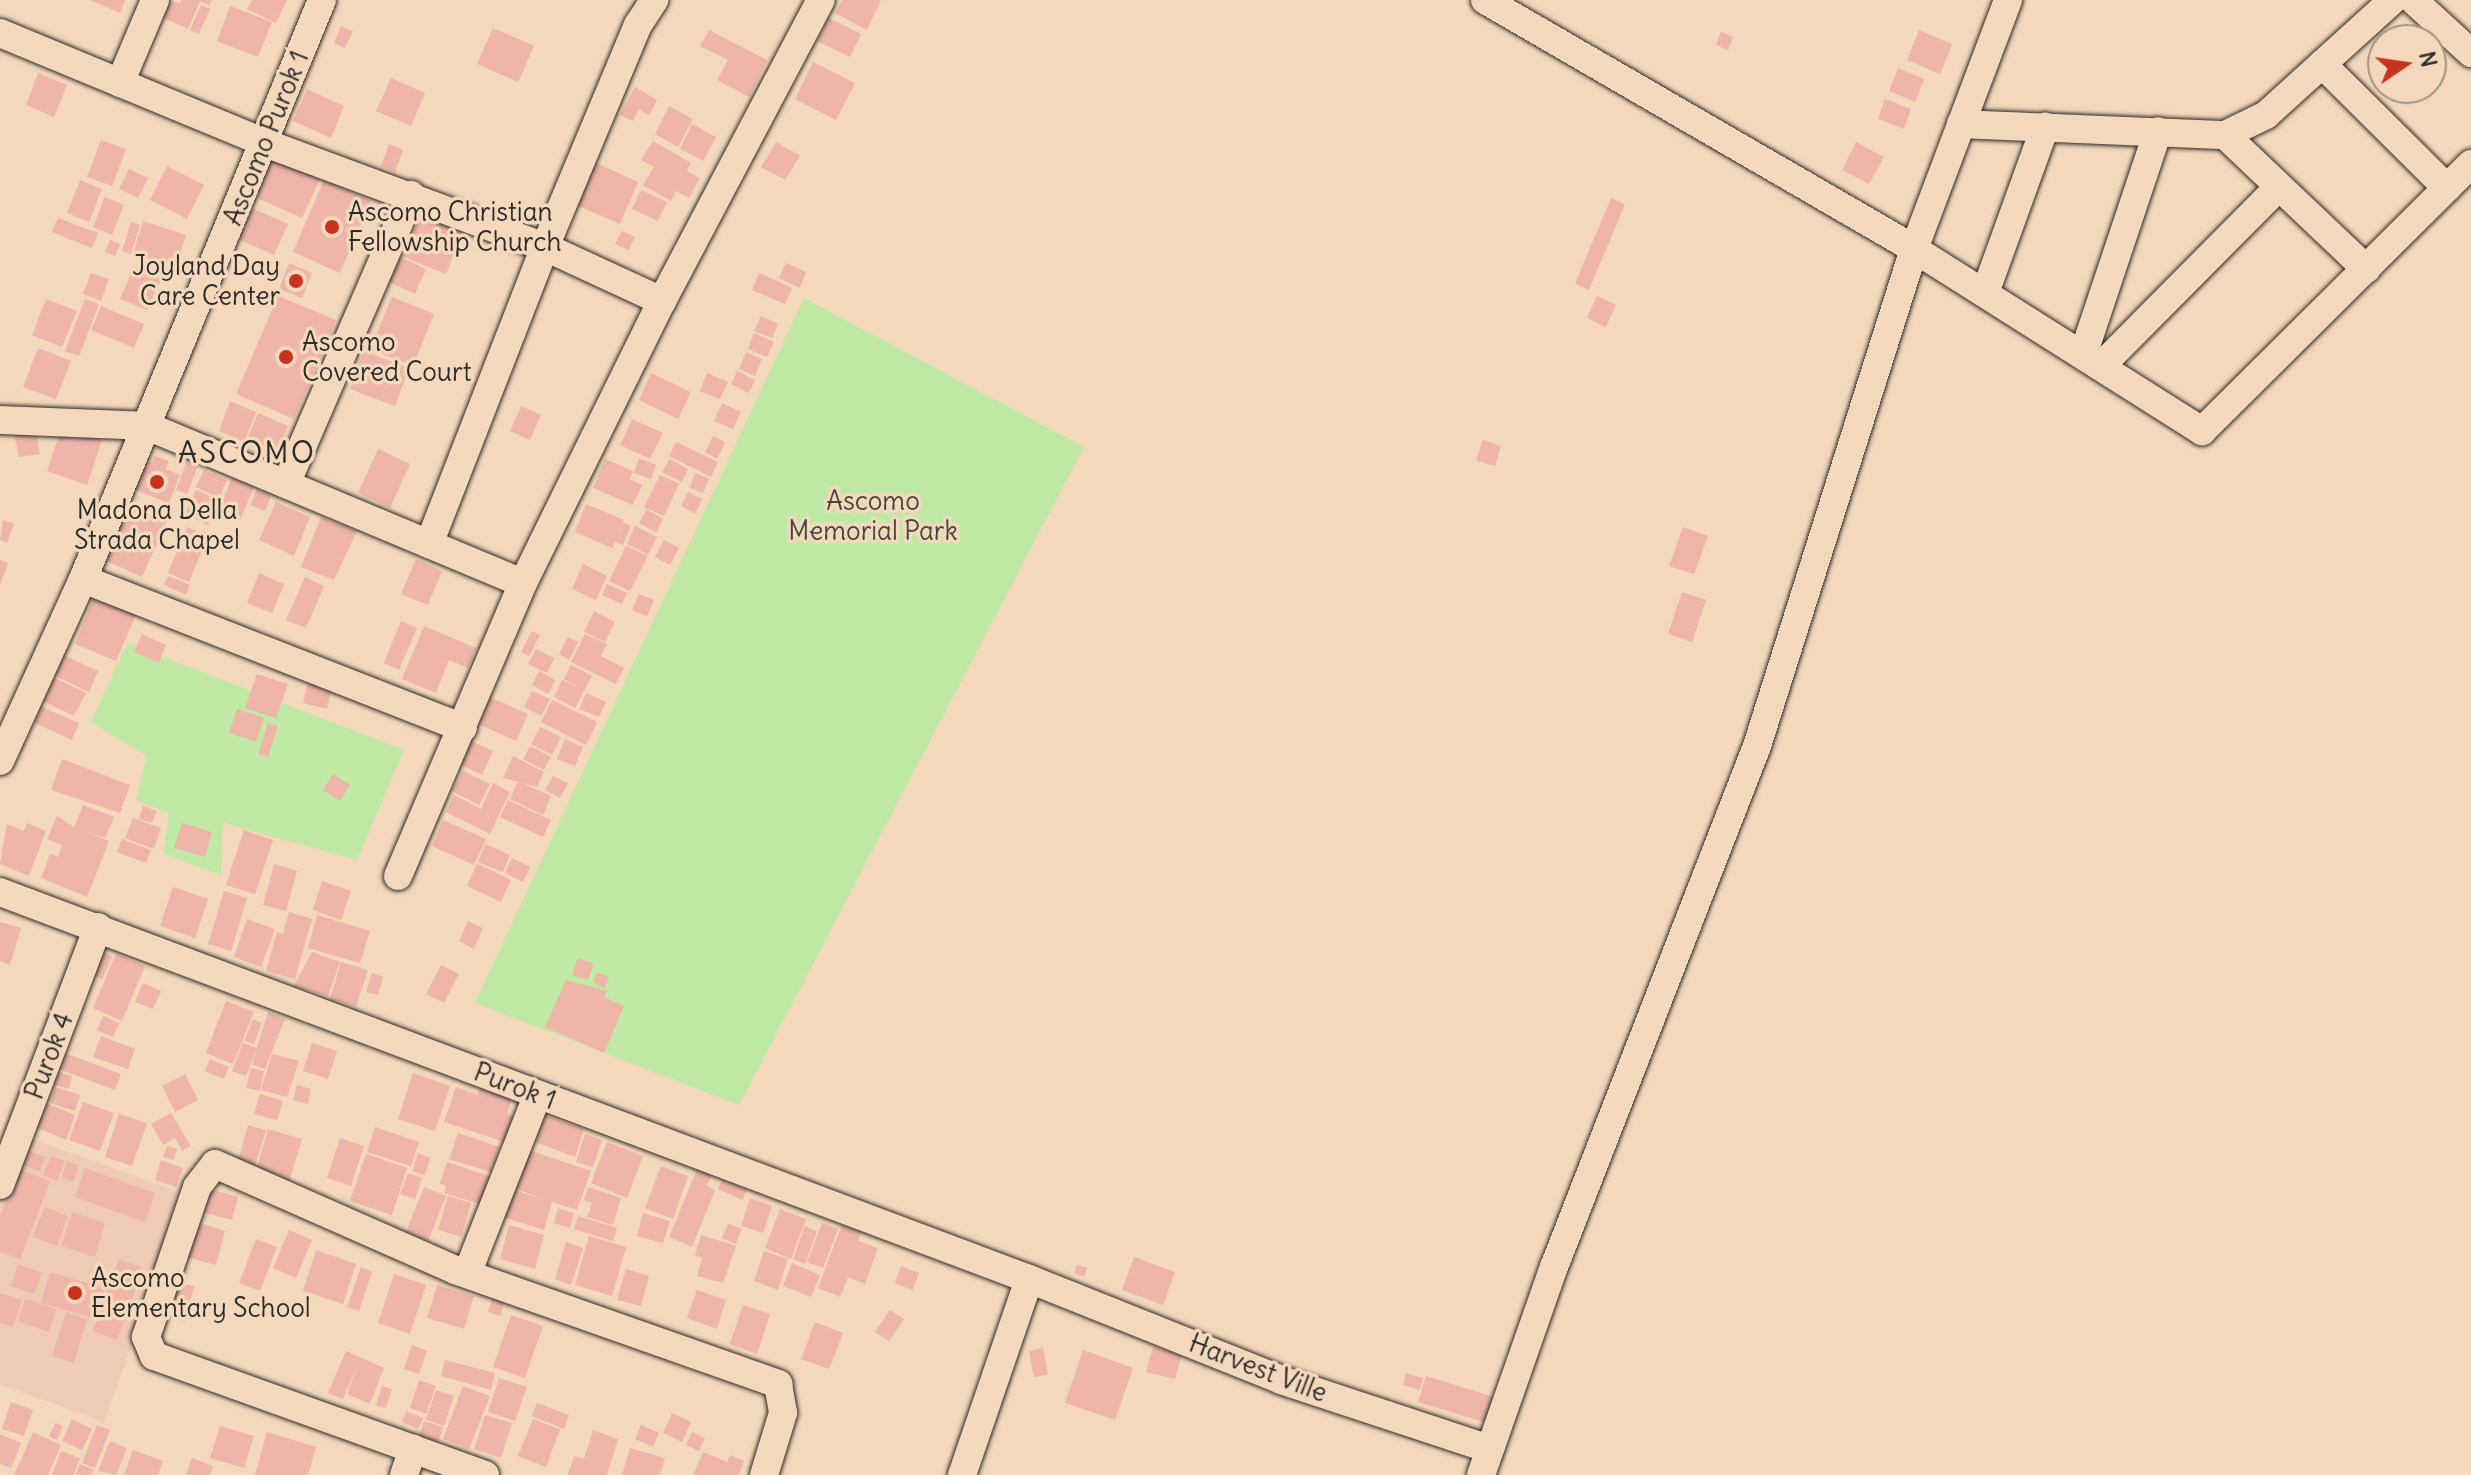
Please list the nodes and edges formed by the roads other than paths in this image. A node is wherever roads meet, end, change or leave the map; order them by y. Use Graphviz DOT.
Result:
graph roads {
  1 [pos="155,0"];
  2 [pos="322,0"];
  3 [pos="654,0"];
  4 [pos="821,0"];
  5 [pos="1485,0"];
  6 [pos="2008,0"];
  7 [pos="2393,0"];
  8 [pos="2413,0"];
  9 [pos="0,33"];
  10 [pos="2471,53"];
  11 [pos="2322,64"];
  12 [pos="120,83"];
  13 [pos="1961,124"];
  14 [pos="2045,127"];
  15 [pos="2158,131"];
  16 [pos="2225,135"];
  17 [pos="265,143"];
  18 [pos="2471,164"];
  19 [pos="2279,187"];
  20 [pos="2447,188"];
  21 [pos="411,195"];
  22 [pos="545,247"];
  23 [pos="1914,249"];
  24 [pos="2366,269"];
  25 [pos="1985,293"];
  26 [pos="662,301"];
  27 [pos="2092,360"];
  28 [pos="0,420"];
  29 [pos="147,426"];
  30 [pos="286,484"];
  31 [pos="429,544"];
  32 [pos="83,579"];
  33 [pos="523,583"];
  34 [pos="463,728"];
  35 [pos="0,761"];
  36 [pos="398,876"];
  37 [pos="0,892"];
  38 [pos="98,927"];
  39 [pos="538,1094"];
  40 [pos="0,1185"];
  41 [pos="467,1274"];
  42 [pos="1029,1279"];
  43 [pos="408,1462"];
  44 [pos="1485,1462"];
  45 [pos="485,1475"];
  46 [pos="764,1475"];
  47 [pos="962,1475"];
  1 -- 12 [label="street"];
  2 -- 17 [label="street, Ascomo Purok 1"];
  3 -- 22 [label="street"];
  4 -- 26 [label="street"];
  5 -- 23 [label="street"];
  6 -- 13 [label="street"];
  7 -- 11 [label="street"];
  8 -- 10 [label="street"];
  9 -- 12 [label="street"];
  11 -- 16 [label="street"];
  11 -- 20 [label="street"];
  12 -- 17 [label="street"];
  13 -- 14 [label="street"];
  13 -- 23 [label="street"];
  14 -- 15 [label="street"];
  14 -- 25 [label="street"];
  15 -- 16 [label="street"];
  15 -- 27 [label="street"];
  16 -- 19 [label="street"];
  17 -- 21 [label="street"];
  17 -- 29 [label="street, Ascomo Purok 1"];
  18 -- 20 [label="street"];
  19 -- 24 [label="street"];
  19 -- 27 [label="street"];
  20 -- 24 [label="street"];
  21 -- 22 [label="street"];
  21 -- 30 [label="street"];
  22 -- 26 [label="street"];
  22 -- 31 [label="street"];
  23 -- 25 [label="street"];
  23 -- 44 [label="street"];
  24 -- 27 [label="street"];
  25 -- 27 [label="street"];
  26 -- 33 [label="street"];
  28 -- 29 [label="street"];
  29 -- 30 [label="street"];
  29 -- 32 [label="street, Ascomo Purok 1"];
  30 -- 31 [label="street"];
  31 -- 33 [label="street"];
  32 -- 34 [label="street"];
  32 -- 35 [label="street, Ascomo Purok 1"];
  33 -- 34 [label="street"];
  34 -- 36 [label="street"];
  37 -- 38 [label="street, Purok 1"];
  38 -- 39 [label="street, Purok 1"];
  38 -- 40 [label="street, Purok 4"];
  39 -- 41 [label="street"];
  39 -- 42 [label="street, Purok 1"];
  41 -- 43 [label="street"];
  41 -- 46 [label="street"];
  42 -- 44 [label="street, Harvest Ville"];
  42 -- 47 [label="street"];
  43 -- 45 [label="street"];
}
